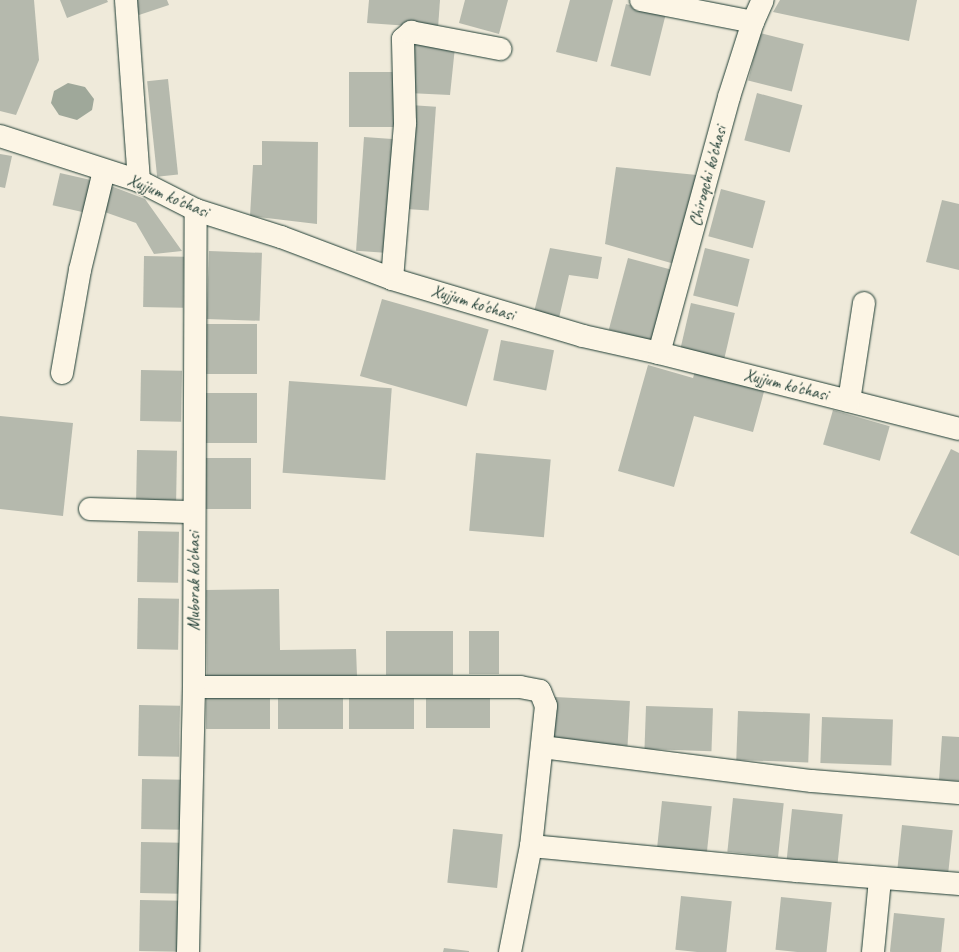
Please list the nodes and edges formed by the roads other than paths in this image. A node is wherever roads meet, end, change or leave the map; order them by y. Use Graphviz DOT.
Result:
graph roads {
  1 [pos="126,0"];
  2 [pos="641,0"];
  3 [pos="763,0"];
  4 [pos="753,22"];
  5 [pos="500,49"];
  6 [pos="0,136"];
  7 [pos="104,171"];
  8 [pos="139,181"];
  9 [pos="196,210"];
  10 [pos="392,280"];
  11 [pos="864,303"];
  12 [pos="659,353"];
  13 [pos="62,373"];
  14 [pos="850,401"];
  15 [pos="959,429"];
  16 [pos="90,509"];
  17 [pos="194,512"];
  18 [pos="194,688"];
  19 [pos="542,747"];
  20 [pos="959,792"];
  21 [pos="531,846"];
  22 [pos="880,879"];
  23 [pos="959,884"];
  24 [pos="188,952"];
  25 [pos="510,952"];
  26 [pos="873,952"];
  1 -- 8 [label="street"];
  2 -- 4 [label="street"];
  3 -- 4 [label="street, Chiroqchi ko'chasi"];
  4 -- 12 [label="street, Chiroqchi ko'chasi"];
  5 -- 10 [label="street"];
  6 -- 7 [label="street, Xujjum ko'chasi"];
  7 -- 8 [label="street, Xujjum ko'chasi"];
  7 -- 13 [label="street"];
  8 -- 9 [label="street, Xujjum ko'chasi"];
  9 -- 10 [label="street, Xujjum ko'chasi"];
  9 -- 17 [label="street, Muborak ko'chasi"];
  10 -- 12 [label="street, Xujjum ko'chasi"];
  11 -- 14 [label="street"];
  12 -- 14 [label="street, Xujjum ko'chasi"];
  14 -- 15 [label="street, Xujjum ko'chasi"];
  16 -- 17 [label="street"];
  17 -- 18 [label="street, Muborak ko'chasi"];
  18 -- 19 [label="street"];
  18 -- 24 [label="street, Muborak ko'chasi"];
  19 -- 20 [label="street"];
  19 -- 21 [label="street"];
  21 -- 22 [label="street"];
  21 -- 25 [label="street"];
  22 -- 23 [label="street"];
  22 -- 26 [label="street"];
}
